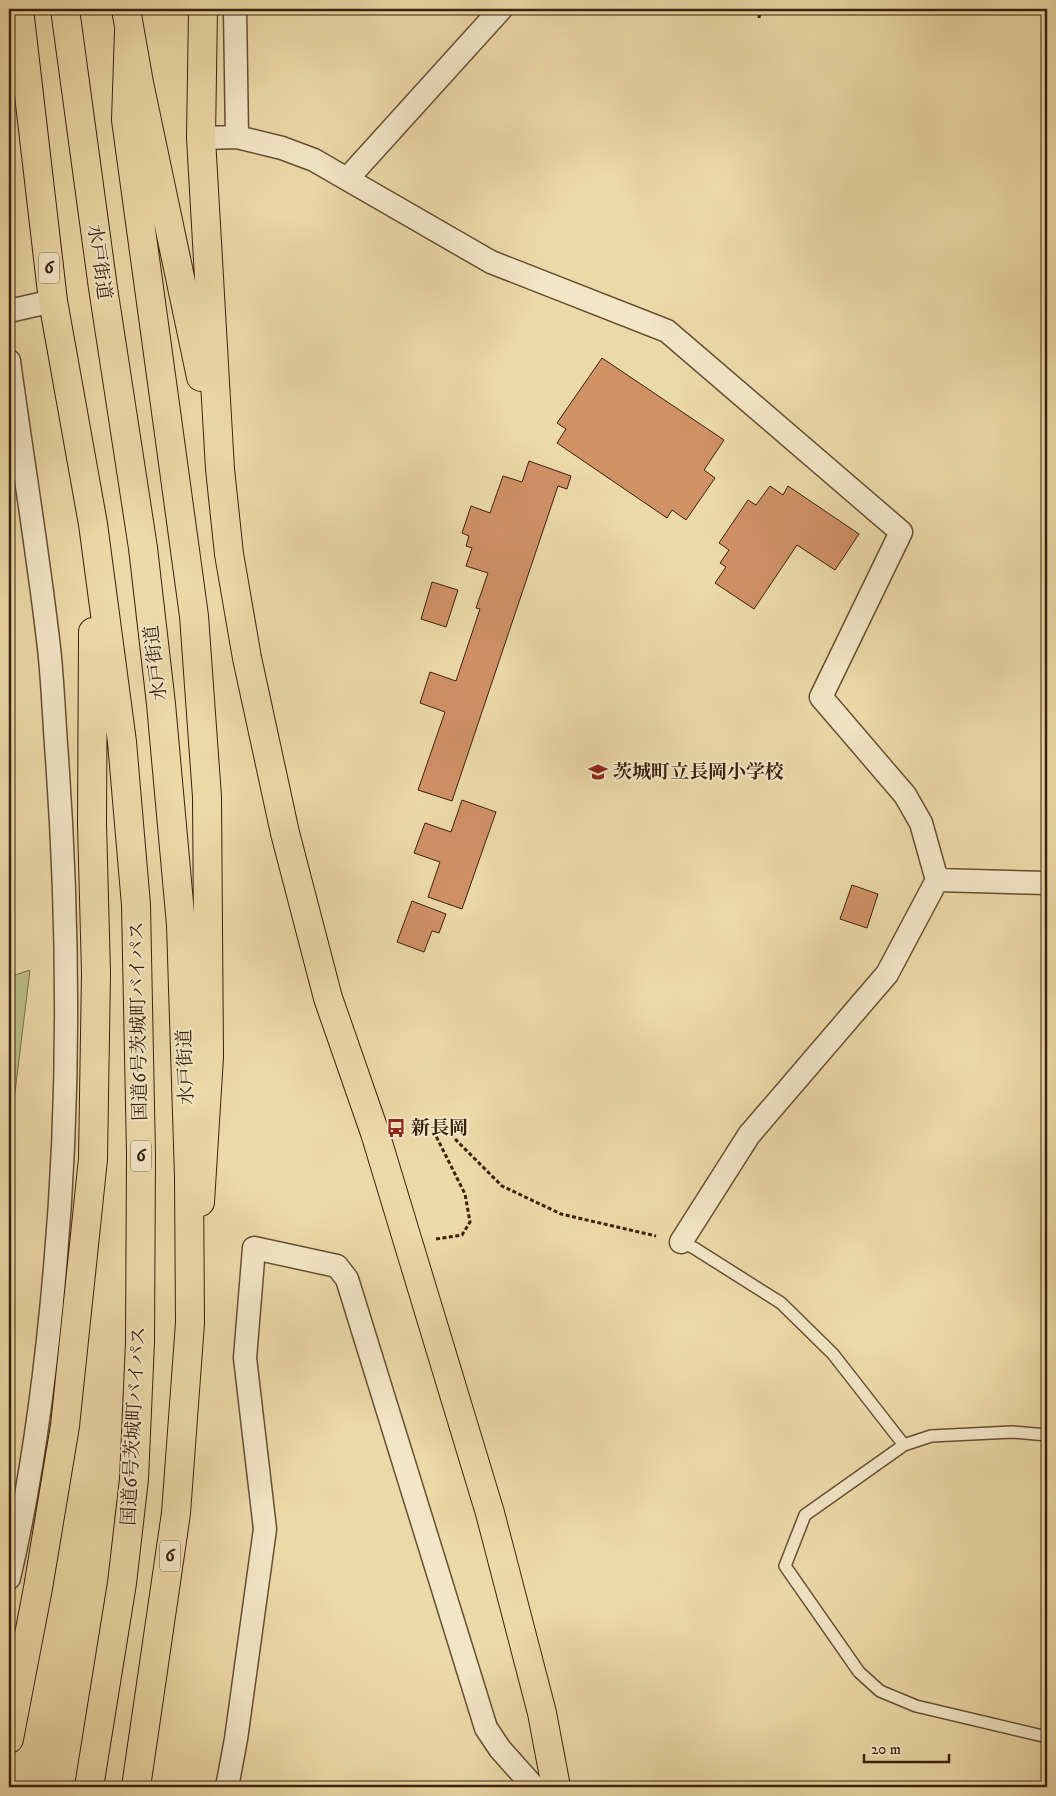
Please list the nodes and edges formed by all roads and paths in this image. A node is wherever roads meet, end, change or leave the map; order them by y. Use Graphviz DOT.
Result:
graph roads {
  1 [pos="19,9"];
  2 [pos="65,9"];
  3 [pos="203,9"];
  4 [pos="235,9"];
  5 [pos="501,9"];
  6 [pos="760,9"];
  7 [pos="759,18"];
  8 [pos="128,20"];
  9 [pos="237,137"];
  10 [pos="202,138"];
  11 [pos="348,178"];
  12 [pos="52,301"];
  13 [pos="9,311"];
  14 [pos="9,361"];
  15 [pos="220,469"];
  16 [pos="93,524"];
  17 [pos="937,880"];
  18 [pos="1047,883"];
  19 [pos="434,1239"];
  20 [pos="681,1242"];
  21 [pos="190,1323"];
  22 [pos="1047,1435"];
  23 [pos="904,1445"];
  24 [pos="9,1578"];
  25 [pos="1047,1737"];
  26 [pos="9,1738"];
  27 [pos="89,1787"];
  28 [pos="136,1787"];
  29 [pos="227,1787"];
  30 [pos="534,1787"];
  31 [pos="556,1787"];
  1 -- 12 [label="main road, 6"];
  2 -- 21 [label="main road, 水戸街道 / 6"];
  3 -- 10 [label="main road"];
  4 -- 9 [label="street"];
  5 -- 11 [label="street"];
  6 -- 7 [label="path"];
  8 -- 15 [label="main road"];
  8 -- 21 [label="main road"];
  9 -- 10 [label="street"];
  9 -- 11 [label="street"];
  10 -- 15 [label="main road"];
  11 -- 17 [label="street"];
  12 -- 13 [label="street"];
  12 -- 16 [label="main road, 6"];
  14 -- 24 [label="street"];
  15 -- 31 [label="main road"];
  16 -- 26 [label="main road"];
  16 -- 27 [label="main road, 国道6号茨城町バイパス / 6"];
  17 -- 18 [label="street"];
  17 -- 20 [label="street"];
  19 -- 20 [label="path"];
  20 -- 23 [label="lane"];
  21 -- 28 [label="main road, 6"];
  22 -- 23 [label="lane"];
  23 -- 25 [label="lane"];
  29 -- 30 [label="street"];
}
